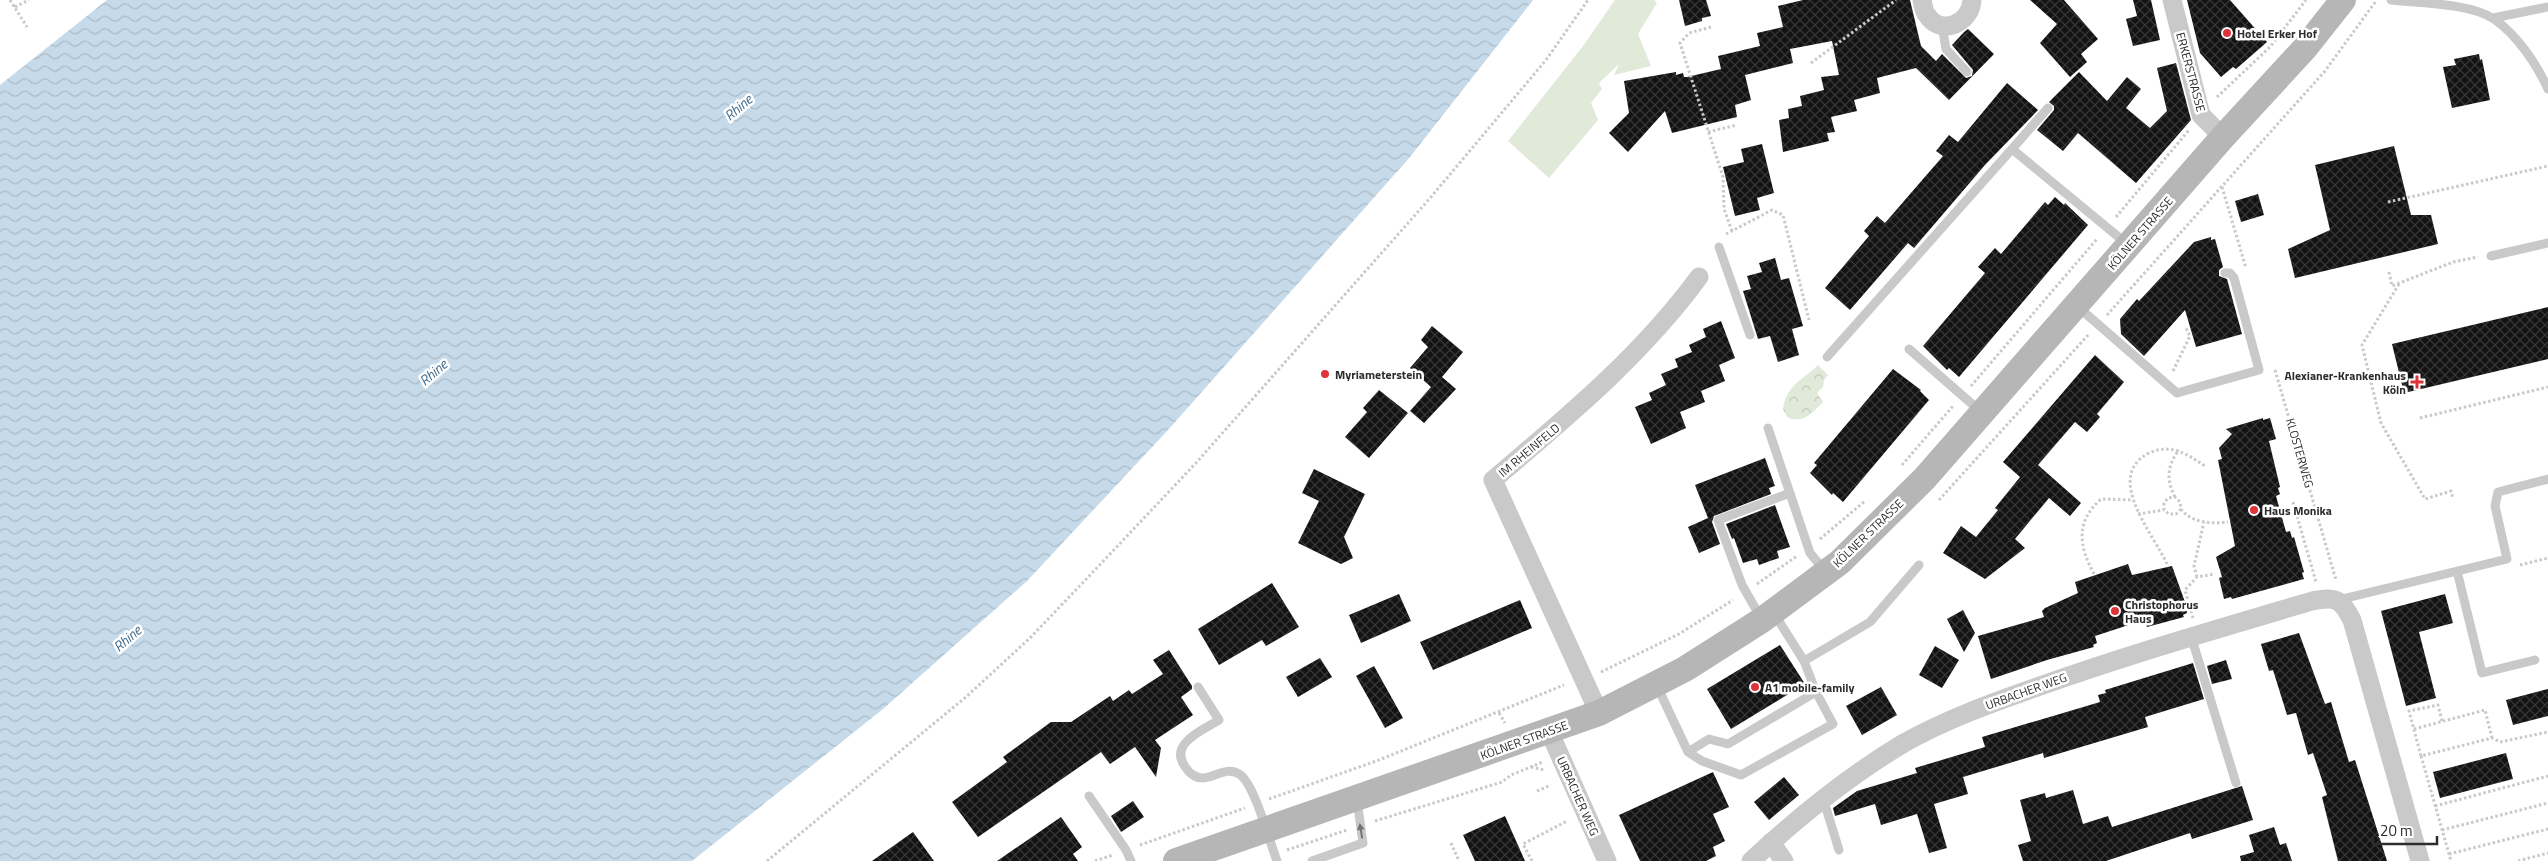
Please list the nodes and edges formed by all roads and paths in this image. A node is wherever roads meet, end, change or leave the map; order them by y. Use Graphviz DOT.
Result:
graph roads {
  1 [pos="10,0"];
  2 [pos="29,0"];
  3 [pos="1588,0"];
  4 [pos="1896,0"];
  5 [pos="1922,0"];
  6 [pos="1972,0"];
  7 [pos="2172,0"];
  8 [pos="2342,0"];
  9 [pos="2391,0"];
  10 [pos="15,7"];
  11 [pos="2548,7"];
  12 [pos="2493,18"];
  13 [pos="1942,25"];
  14 [pos="28,27"];
  15 [pos="1711,27"];
  16 [pos="1811,63"];
  17 [pos="1967,72"];
  18 [pos="2548,89"];
  19 [pos="2048,108"];
  20 [pos="1737,125"];
  21 [pos="1708,132"];
  22 [pos="2223,137"];
  23 [pos="2012,149"];
  24 [pos="2548,166"];
  25 [pos="2222,187"];
  26 [pos="2388,202"];
  27 [pos="1732,231"];
  28 [pos="1722,236"];
  29 [pos="2548,243"];
  30 [pos="2129,246"];
  31 [pos="1719,247"];
  32 [pos="2491,256"];
  33 [pos="2225,272"];
  34 [pos="2247,272"];
  35 [pos="2389,272"];
  36 [pos="1699,277"];
  37 [pos="2399,284"];
  38 [pos="2076,306"];
  39 [pos="1809,320"];
  40 [pos="2185,326"];
  41 [pos="1750,335"];
  42 [pos="1909,348"];
  43 [pos="1827,357"];
  44 [pos="2275,368"];
  45 [pos="2167,384"];
  46 [pos="2548,387"];
  47 [pos="1982,413"];
  48 [pos="2420,418"];
  49 [pos="1768,428"];
  50 [pos="2179,450"];
  51 [pos="2206,466"];
  52 [pos="2548,479"];
  53 [pos="1790,494"];
  54 [pos="2175,497"];
  55 [pos="2453,498"];
  56 [pos="2132,500"];
  57 [pos="2293,502"];
  58 [pos="2181,509"];
  59 [pos="2164,510"];
  60 [pos="2138,514"];
  61 [pos="2204,522"];
  62 [pos="2228,522"];
  63 [pos="2167,564"];
  64 [pos="1919,565"];
  65 [pos="2457,571"];
  66 [pos="1826,572"];
  67 [pos="2094,574"];
  68 [pos="2215,574"];
  69 [pos="2197,577"];
  70 [pos="2330,600"];
  71 [pos="1767,616"];
  72 [pos="2195,635"];
  73 [pos="2535,660"];
  74 [pos="1804,661"];
  75 [pos="1656,685"];
  76 [pos="1198,687"];
  77 [pos="1816,692"];
  78 [pos="1599,713"];
  79 [pos="2442,721"];
  80 [pos="2414,729"];
  81 [pos="1549,731"];
  82 [pos="2548,732"];
  83 [pos="2492,738"];
  84 [pos="1688,752"];
  85 [pos="2421,756"];
  86 [pos="1511,775"];
  87 [pos="2548,776"];
  88 [pos="2236,783"];
  89 [pos="1089,796"];
  90 [pos="1357,798"];
  91 [pos="1820,802"];
  92 [pos="2548,803"];
  93 [pos="2435,806"];
  94 [pos="1568,821"];
  95 [pos="1361,826"];
  96 [pos="2548,829"];
  97 [pos="1266,830"];
  98 [pos="2442,830"];
  99 [pos="1771,842"];
  100 [pos="1451,843"];
  101 [pos="1839,850"];
  102 [pos="2548,853"];
  103 [pos="2449,854"];
  104 [pos="1276,858"];
  105 [pos="767,861"];
  106 [pos="1130,861"];
  107 [pos="1176,861"];
  108 [pos="1312,861"];
  109 [pos="1459,861"];
  110 [pos="1532,861"];
  111 [pos="1607,861"];
  112 [pos="1751,861"];
  113 [pos="1784,861"];
  114 [pos="2420,861"];
  115 [pos="2451,861"];
  116 [pos="2518,861"];
  1 -- 10 [label="path"];
  2 -- 10 [label="path"];
  3 -- 105 [label="path"];
  4 -- 16 [label="path"];
  5 -- 13 [label="street"];
  6 -- 13 [label="street"];
  7 -- 22 [label="street, ERKERSTRASSE"];
  8 -- 22 [label="main road, KÖLNER STRASSE"];
  9 -- 12 [label="lane"];
  10 -- 14 [label="path"];
  11 -- 12 [label="lane"];
  12 -- 18 [label="lane"];
  13 -- 17 [label="lane"];
  15 -- 21 [label="path"];
  19 -- 23 [label="lane"];
  20 -- 21 [label="path"];
  21 -- 27 [label="path"];
  22 -- 30 [label="main road, KÖLNER STRASSE"];
  23 -- 30 [label="lane"];
  23 -- 43 [label="lane"];
  24 -- 26 [label="path"];
  25 -- 34 [label="path"];
  27 -- 28 [label="path"];
  27 -- 39 [label="path"];
  29 -- 32 [label="lane"];
  30 -- 38 [label="main road, KÖLNER STRASSE"];
  31 -- 41 [label="lane"];
  32 -- 37 [label="path"];
  33 -- 45 [label="lane"];
  35 -- 37 [label="path"];
  36 -- 78 [label="street, IM RHEINFELD"];
  37 -- 55 [label="path"];
  38 -- 45 [label="lane"];
  38 -- 47 [label="main road, KÖLNER STRASSE"];
  40 -- 45 [label="path"];
  42 -- 47 [label="lane"];
  44 -- 70 [label="path, KLOSTERWEG"];
  46 -- 48 [label="path"];
  47 -- 66 [label="main road, KÖLNER STRASSE"];
  49 -- 53 [label="lane"];
  50 -- 51 [label="path"];
  50 -- 54 [label="path"];
  50 -- 56 [label="path"];
  52 -- 65 [label="lane"];
  53 -- 66 [label="lane"];
  53 -- 71 [label="lane"];
  54 -- 58 [label="path"];
  54 -- 59 [label="path"];
  56 -- 60 [label="path"];
  56 -- 67 [label="path"];
  57 -- 70 [label="path"];
  58 -- 59 [label="path"];
  58 -- 61 [label="path"];
  59 -- 60 [label="path"];
  60 -- 63 [label="path"];
  61 -- 62 [label="path"];
  61 -- 69 [label="path"];
  64 -- 74 [label="lane"];
  65 -- 70 [label="lane"];
  65 -- 73 [label="lane"];
  66 -- 71 [label="main road, KÖLNER STRASSE"];
  68 -- 69 [label="path"];
  69 -- 72 [label="path"];
  70 -- 72 [label="street, URBACHER WEG"];
  70 -- 114 [label="street"];
  71 -- 74 [label="lane"];
  71 -- 75 [label="main road, KÖLNER STRASSE"];
  72 -- 88 [label="lane"];
  72 -- 91 [label="street, URBACHER WEG"];
  74 -- 77 [label="lane"];
  75 -- 78 [label="main road, KÖLNER STRASSE"];
  75 -- 84 [label="lane"];
  76 -- 97 [label="lane"];
  77 -- 84 [label="lane"];
  77 -- 84 [label="lane"];
  78 -- 81 [label="main road, KÖLNER STRASSE"];
  79 -- 80 [label="path"];
  79 -- 80 [label="path"];
  79 -- 83 [label="path"];
  80 -- 85 [label="path"];
  81 -- 90 [label="main road, KÖLNER STRASSE"];
  81 -- 111 [label="street, URBACHER WEG"];
  82 -- 83 [label="path"];
  83 -- 85 [label="path"];
  85 -- 93 [label="path"];
  86 -- 95 [label="path"];
  87 -- 93 [label="path"];
  89 -- 106 [label="lane"];
  90 -- 95 [label="lane"];
  90 -- 97 [label="main road, KÖLNER STRASSE"];
  91 -- 99 [label="street, URBACHER WEG"];
  91 -- 101 [label="lane"];
  92 -- 98 [label="path"];
  93 -- 98 [label="path"];
  94 -- 110 [label="path"];
  95 -- 104 [label="path"];
  108 -- 95 [label="lane, one-way"];
  96 -- 103 [label="path"];
  97 -- 104 [label="lane"];
  97 -- 107 [label="main road, KÖLNER STRASSE"];
  98 -- 103 [label="path"];
  99 -- 112 [label="street, URBACHER WEG"];
  99 -- 113 [label="street"];
  100 -- 109 [label="path"];
  102 -- 116 [label="path"];
  103 -- 115 [label="path"];
}
